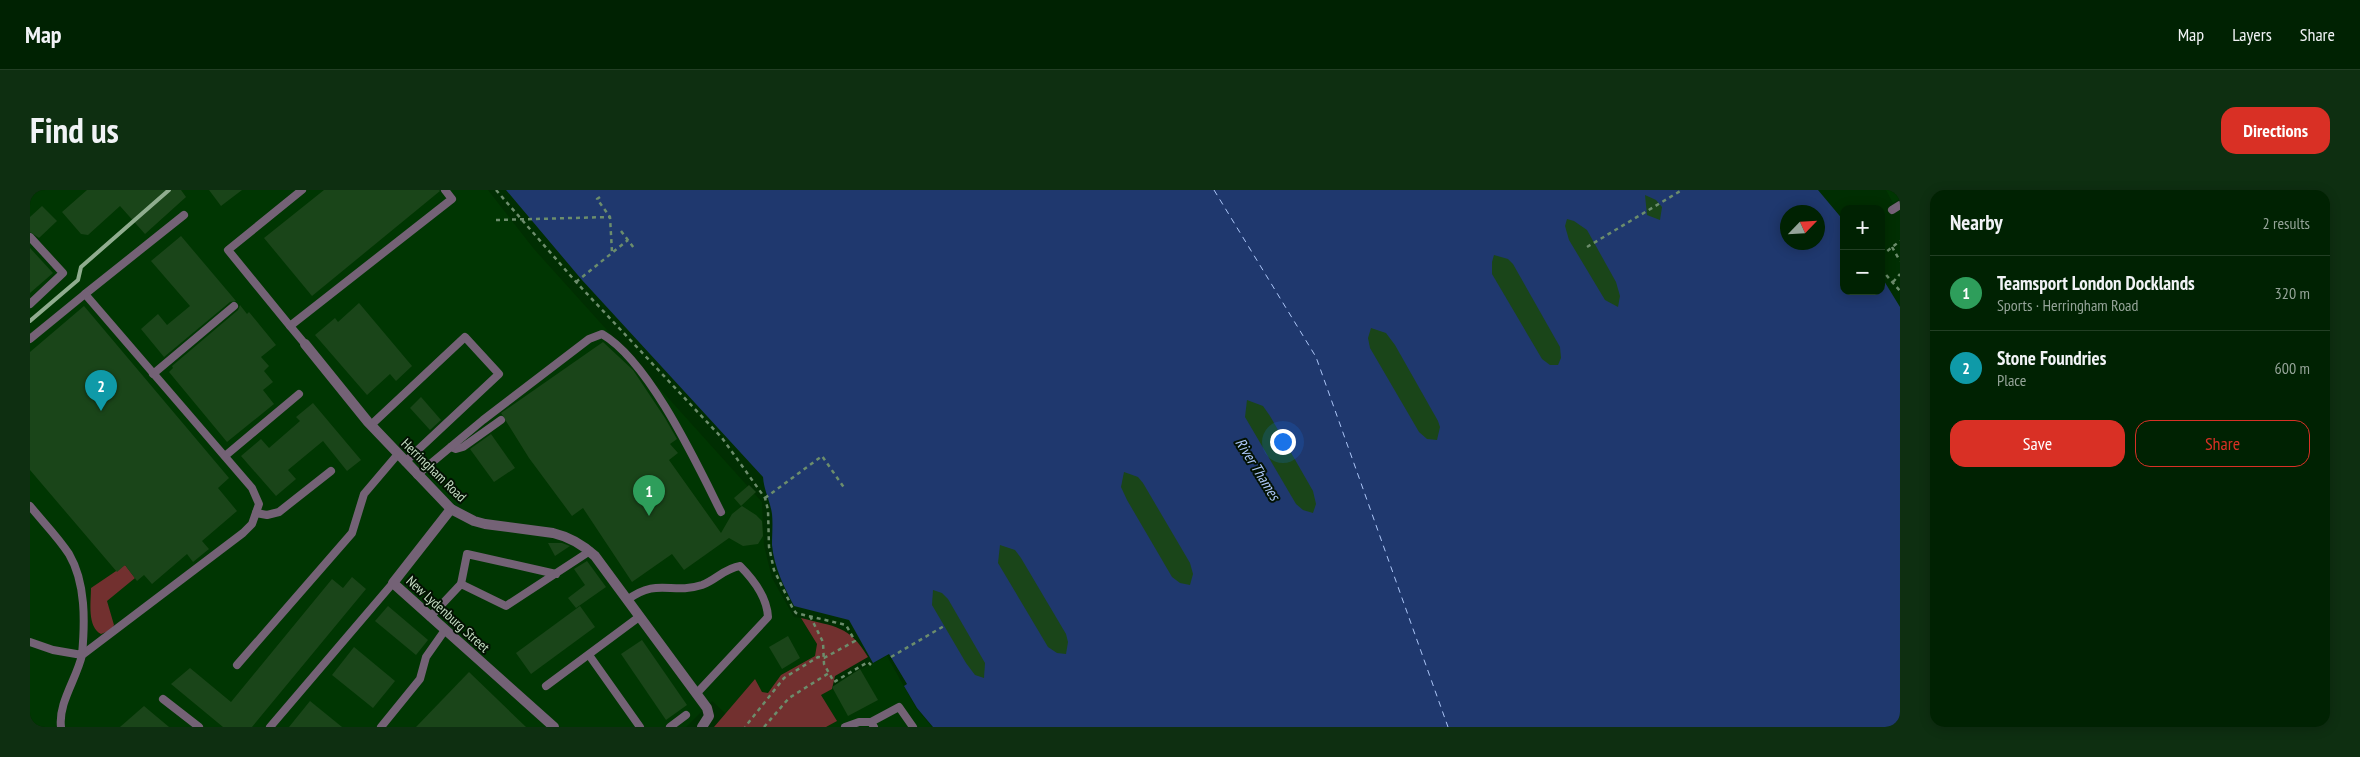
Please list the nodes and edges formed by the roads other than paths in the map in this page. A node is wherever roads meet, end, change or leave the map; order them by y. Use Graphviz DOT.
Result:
graph roads {
  1 [pos="302,190"];
  2 [pos="445,190"];
  3 [pos="1900,205"];
  4 [pos="1892,210"];
  5 [pos="184,215"];
  6 [pos="30,237"];
  7 [pos="85,294"];
  8 [pos="30,304"];
  9 [pos="234,306"];
  10 [pos="290,326"];
  11 [pos="30,339"];
  12 [pos="305,344"];
  13 [pos="153,374"];
  14 [pos="299,394"];
  15 [pos="501,420"];
  16 [pos="371,425"];
  17 [pos="450,446"];
  18 [pos="225,456"];
  19 [pos="401,458"];
  20 [pos="330,471"];
  21 [pos="418,475"];
  22 [pos="30,506"];
  23 [pos="451,510"];
  24 [pos="256,512"];
  25 [pos="721,512"];
  26 [pos="590,551"];
  27 [pos="556,574"];
  28 [pos="393,583"];
  29 [pos="461,584"];
  30 [pos="626,600"];
  31 [pos="430,617"];
  32 [pos="639,617"];
  33 [pos="445,630"];
  34 [pos="30,642"];
  35 [pos="82,655"];
  36 [pos="589,655"];
  37 [pos="237,665"];
  38 [pos="546,686"];
  39 [pos="697,693"];
  40 [pos="163,699"];
  41 [pos="686,715"];
  42 [pos="872,724"];
  43 [pos="61,727"];
  44 [pos="199,727"];
  45 [pos="270,727"];
  46 [pos="381,727"];
  47 [pos="554,727"];
  48 [pos="640,727"];
  49 [pos="670,727"];
  50 [pos="702,727"];
  51 [pos="845,727"];
  52 [pos="913,727"];
  1 -- 10 [label="lane"];
  2 -- 10 [label="lane"];
  3 -- 4 [label="lane"];
  5 -- 7 [label="lane"];
  6 -- 8 [label="lane"];
  7 -- 11 [label="lane"];
  7 -- 13 [label="lane"];
  9 -- 13 [label="lane"];
  10 -- 12 [label="lane"];
  12 -- 16 [label="street, Herringham Road"];
  13 -- 18 [label="lane"];
  14 -- 18 [label="lane"];
  15 -- 17 [label="lane"];
  16 -- 19 [label="street, Herringham Road"];
  16 -- 19 [label="lane"];
  17 -- 21 [label="lane"];
  17 -- 25 [label="lane"];
  18 -- 24 [label="lane"];
  19 -- 21 [label="street, Herringham Road"];
  19 -- 37 [label="lane"];
  20 -- 24 [label="lane"];
  21 -- 23 [label="street, Herringham Road"];
  22 -- 35 [label="lane"];
  23 -- 26 [label="street, Herringham Road"];
  23 -- 28 [label="street, New Lydenburg Street"];
  24 -- 35 [label="lane"];
  26 -- 27 [label="lane"];
  26 -- 30 [label="street, Herringham Road"];
  27 -- 29 [label="lane"];
  27 -- 29 [label="lane"];
  28 -- 31 [label="street, New Lydenburg Street"];
  28 -- 45 [label="lane"];
  29 -- 31 [label="lane"];
  30 -- 32 [label="street, Herringham Road"];
  30 -- 39 [label="lane"];
  31 -- 33 [label="street, New Lydenburg Street"];
  32 -- 36 [label="lane"];
  32 -- 39 [label="street, Herringham Road"];
  33 -- 46 [label="lane"];
  33 -- 47 [label="street, New Lydenburg Street"];
  34 -- 35 [label="lane"];
  35 -- 43 [label="lane"];
  36 -- 38 [label="lane"];
  36 -- 48 [label="lane"];
  39 -- 50 [label="street, Herringham Road"];
  40 -- 44 [label="lane"];
  41 -- 49 [label="lane"];
  42 -- 51 [label="lane"];
  42 -- 52 [label="lane"];
}
